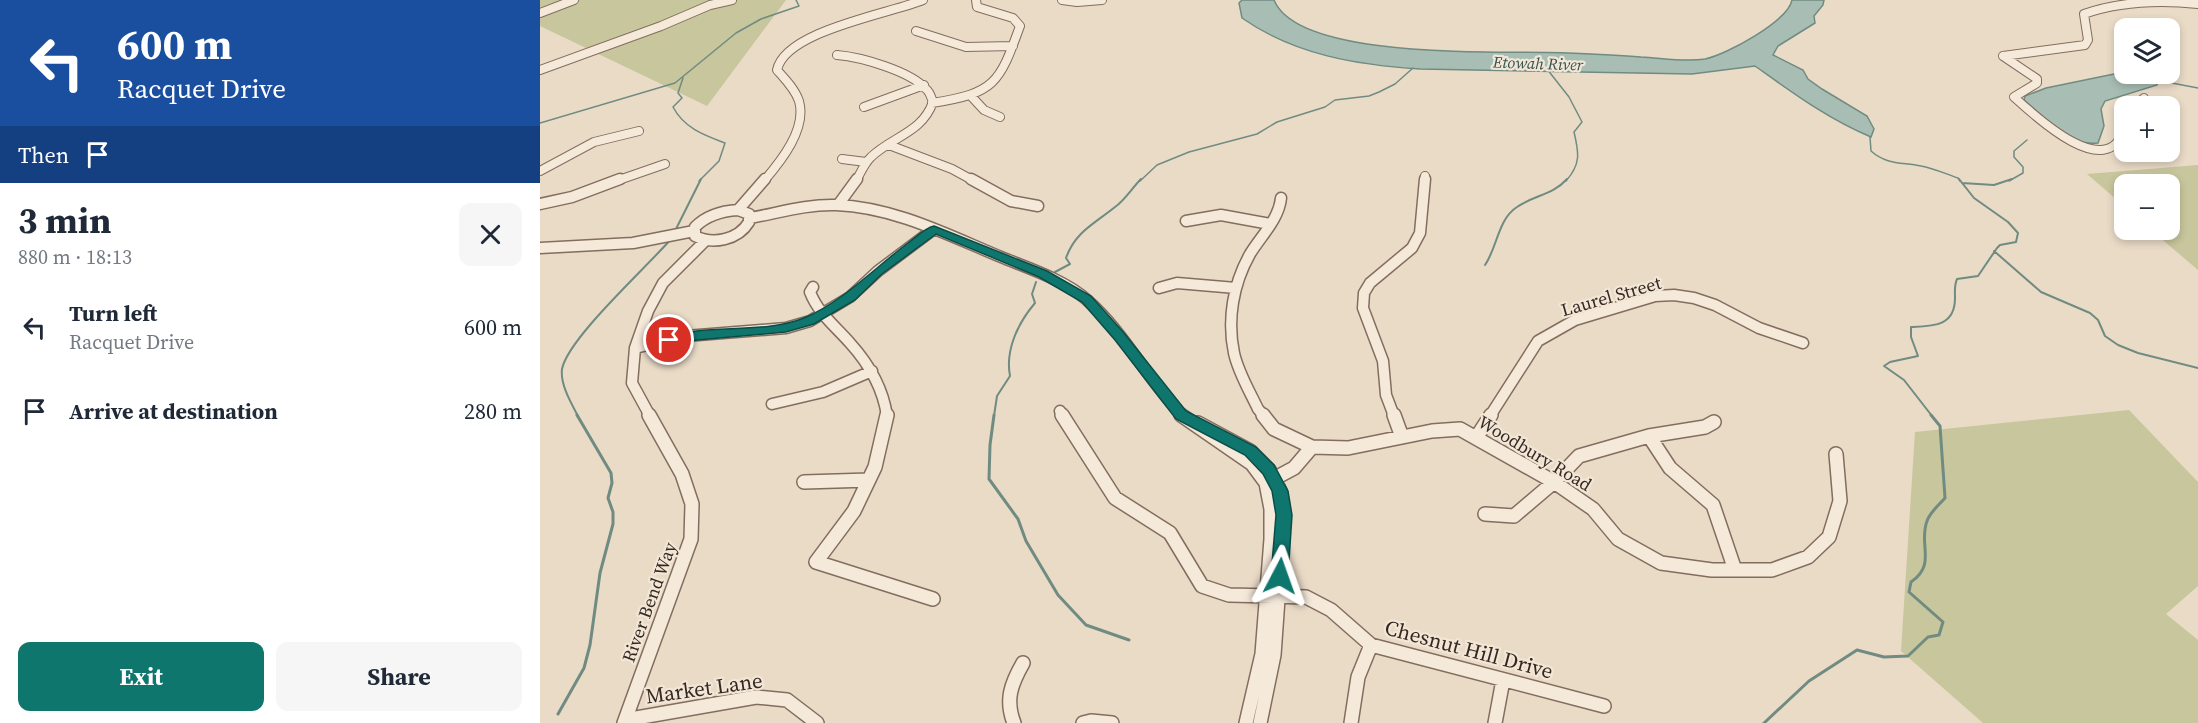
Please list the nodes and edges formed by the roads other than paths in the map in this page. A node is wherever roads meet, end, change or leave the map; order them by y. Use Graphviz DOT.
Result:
graph roads {
  1 [pos="574,0"];
  2 [pos="732,0"];
  3 [pos="923,0"];
  4 [pos="976,0"];
  5 [pos="1062,0"];
  6 [pos="1102,0"];
  7 [pos="2198,4"];
  8 [pos="540,14"];
  9 [pos="916,31"];
  10 [pos="1013,46"];
  11 [pos="837,56"];
  12 [pos="540,70"];
  13 [pos="924,85"];
  14 [pos="971,96"];
  15 [pos="932,103"];
  16 [pos="864,107"];
  17 [pos="1000,117"];
  18 [pos="639,131"];
  19 [pos="2114,144"];
  20 [pos="889,145"];
  21 [pos="842,159"];
  22 [pos="866,162"];
  23 [pos="665,164"];
  24 [pos="540,171"];
  25 [pos="1425,176"];
  26 [pos="1281,198"];
  27 [pos="540,204"];
  28 [pos="838,205"];
  29 [pos="1038,206"];
  30 [pos="738,210"];
  31 [pos="750,218"];
  32 [pos="1186,221"];
  33 [pos="1270,224"];
  34 [pos="934,229"];
  35 [pos="694,231"];
  36 [pos="705,241"];
  37 [pos="540,248"];
  38 [pos="813,287"];
  39 [pos="1159,288"];
  40 [pos="1236,288"];
  41 [pos="823,315"];
  42 [pos="1803,343"];
  43 [pos="635,348"];
  44 [pos="872,371"];
  45 [pos="772,404"];
  46 [pos="1060,411"];
  47 [pos="1714,422"];
  48 [pos="1648,436"];
  49 [pos="1402,437"];
  50 [pos="1476,438"];
  51 [pos="1312,447"];
  52 [pos="1836,454"];
  53 [pos="869,480"];
  54 [pos="804,482"];
  55 [pos="1270,482"];
  56 [pos="1554,482"];
  57 [pos="1485,514"];
  58 [pos="1735,570"];
  59 [pos="1272,597"];
  60 [pos="933,599"];
  61 [pos="1371,645"];
  62 [pos="1023,663"];
  63 [pos="1503,680"];
  64 [pos="1604,706"];
  65 [pos="624,722"];
  66 [pos="817,723"];
  67 [pos="1014,723"];
  68 [pos="1083,723"];
  69 [pos="1112,723"];
  70 [pos="1246,723"];
  71 [pos="1260,723"];
  72 [pos="1351,723"];
  73 [pos="1495,723"];
  1 -- 8 [label="street"];
  2 -- 12 [label="street"];
  3 -- 30 [label="street"];
  4 -- 10 [label="street"];
  5 -- 6 [label="street"];
  7 -- 19 [label="street"];
  9 -- 10 [label="street"];
  10 -- 14 [label="street"];
  11 -- 13 [label="street"];
  13 -- 15 [label="street"];
  13 -- 16 [label="street"];
  14 -- 15 [label="street"];
  14 -- 17 [label="street"];
  15 -- 20 [label="street"];
  18 -- 24 [label="street"];
  20 -- 22 [label="street"];
  20 -- 29 [label="street"];
  21 -- 22 [label="street"];
  22 -- 28 [label="street"];
  23 -- 27 [label="street"];
  25 -- 49 [label="street"];
  26 -- 33 [label="street"];
  28 -- 31 [label="street"];
  28 -- 34 [label="street"];
  30 -- 31 [label="street"];
  30 -- 35 [label="street"];
  31 -- 36 [label="street"];
  32 -- 33 [label="street"];
  33 -- 40 [label="street"];
  34 -- 41 [label="street"];
  34 -- 55 [label="street"];
  35 -- 36 [label="street"];
  35 -- 37 [label="street"];
  36 -- 43 [label="street, River Bend Way"];
  38 -- 41 [label="street"];
  39 -- 40 [label="street"];
  40 -- 51 [label="street"];
  41 -- 43 [label="street"];
  41 -- 44 [label="street"];
  42 -- 50 [label="street, Laurel Street"];
  43 -- 65 [label="street, River Bend Way"];
  44 -- 45 [label="street"];
  44 -- 53 [label="street"];
  46 -- 59 [label="street, Chesnut Hill Drive"];
  47 -- 48 [label="street"];
  48 -- 56 [label="street"];
  48 -- 58 [label="street"];
  49 -- 50 [label="street, Woodbury Road"];
  49 -- 51 [label="street, Woodbury Road"];
  50 -- 56 [label="street, Woodbury Road"];
  51 -- 55 [label="street"];
  52 -- 58 [label="street, Woodbury Road"];
  53 -- 54 [label="street"];
  53 -- 60 [label="street"];
  55 -- 59 [label="street"];
  56 -- 57 [label="street"];
  56 -- 58 [label="street, Woodbury Road"];
  59 -- 61 [label="street, Chesnut Hill Drive"];
  59 -- 70 [label="street"];
  59 -- 71 [label="street"];
  61 -- 63 [label="street, Chesnut Hill Drive"];
  61 -- 72 [label="street"];
  62 -- 67 [label="street"];
  63 -- 64 [label="street, Chesnut Hill Drive"];
  63 -- 73 [label="street"];
  65 -- 66 [label="street, Market Lane"];
  68 -- 69 [label="street"];
}
